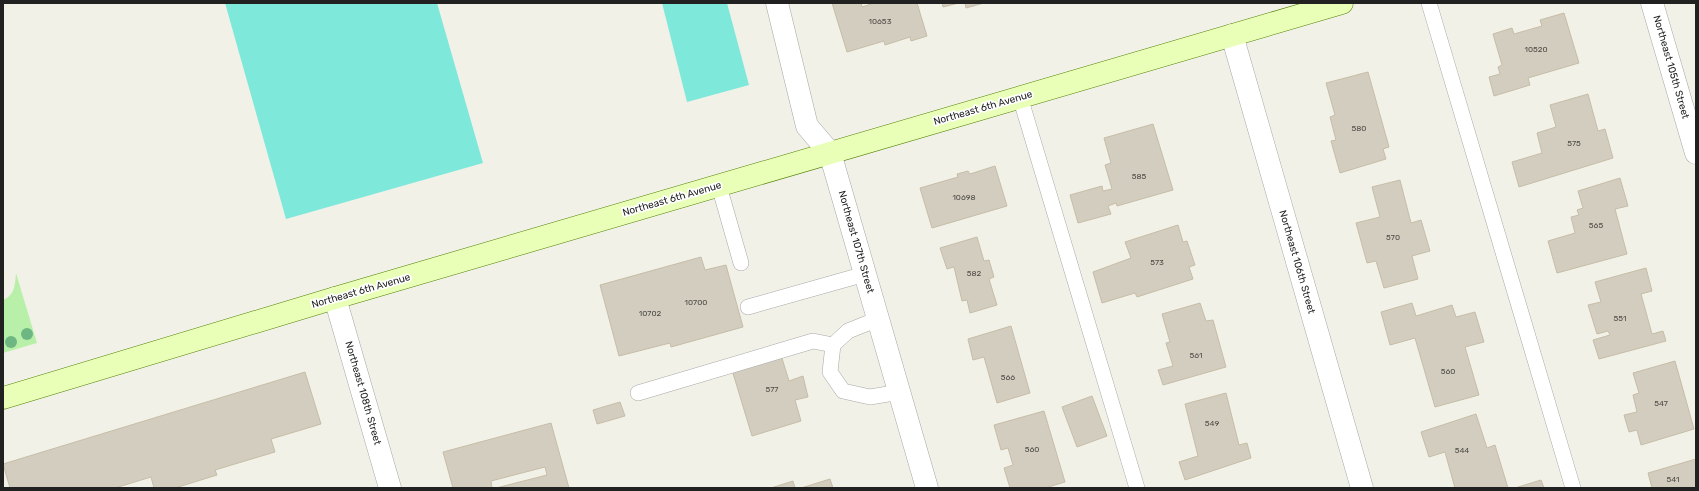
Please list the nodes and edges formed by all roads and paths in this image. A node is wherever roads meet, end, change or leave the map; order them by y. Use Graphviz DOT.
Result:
graph roads {
  1 [pos="777,3"];
  2 [pos="1342,3"];
  3 [pos="1429,3"];
  4 [pos="1652,3"];
  5 [pos="1232,35"];
  6 [pos="1020,98"];
  7 [pos="830,153"];
  8 [pos="1696,153"];
  9 [pos="719,186"];
  10 [pos="741,263"];
  11 [pos="865,274"];
  12 [pos="335,298"];
  13 [pos="748,307"];
  14 [pos="878,318"];
  15 [pos="833,345"];
  16 [pos="900,392"];
  17 [pos="638,393"];
  18 [pos="3,398"];
  19 [pos="390,488"];
  20 [pos="927,488"];
  21 [pos="1138,488"];
  22 [pos="1362,488"];
  23 [pos="1573,488"];
  1 -- 7 [label="street, Northeast 107th Street"];
  2 -- 5 [label="main road, Northeast 6th Avenue"];
  3 -- 23 [label="lane"];
  4 -- 8 [label="street, Northeast 105th Street"];
  5 -- 6 [label="main road, Northeast 6th Avenue"];
  5 -- 22 [label="street, Northeast 106th Street"];
  6 -- 7 [label="main road, Northeast 6th Avenue"];
  6 -- 21 [label="lane"];
  7 -- 9 [label="main road, Northeast 6th Avenue"];
  7 -- 11 [label="street, Northeast 107th Street"];
  9 -- 10 [label="lane"];
  9 -- 12 [label="main road, Northeast 6th Avenue"];
  11 -- 13 [label="lane"];
  11 -- 14 [label="street, Northeast 107th Street"];
  12 -- 18 [label="main road, Northeast 6th Avenue"];
  12 -- 19 [label="street, Northeast 108th Street"];
  14 -- 15 [label="lane"];
  14 -- 16 [label="street, Northeast 107th Street"];
  15 -- 16 [label="lane"];
  15 -- 17 [label="lane"];
  16 -- 20 [label="street, Northeast 107th Street"];
}
